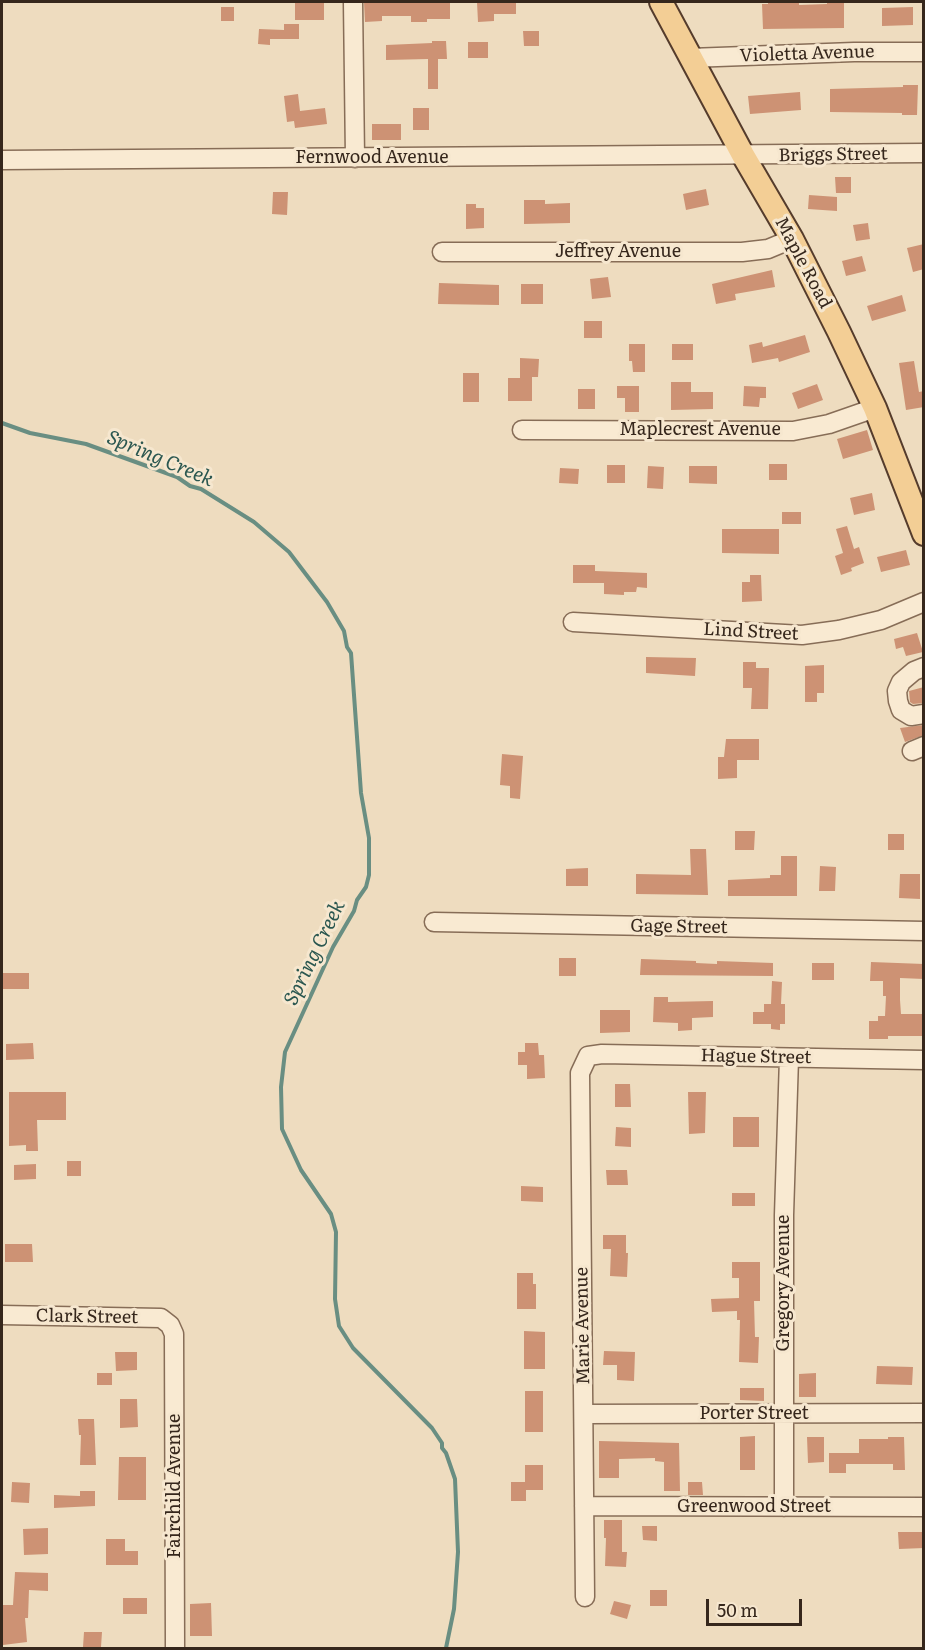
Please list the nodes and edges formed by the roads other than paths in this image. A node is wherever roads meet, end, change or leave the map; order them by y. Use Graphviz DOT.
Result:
graph roads {
  1 [pos="353,2"];
  2 [pos="661,2"];
  3 [pos="924,52"];
  4 [pos="690,58"];
  5 [pos="924,153"];
  6 [pos="743,156"];
  7 [pos="355,158"];
  8 [pos="2,160"];
  9 [pos="792,238"];
  10 [pos="442,252"];
  11 [pos="875,408"];
  12 [pos="522,429"];
  13 [pos="924,534"];
  14 [pos="924,602"];
  15 [pos="573,622"];
  16 [pos="924,667"];
  17 [pos="924,714"];
  18 [pos="434,922"];
  19 [pos="924,931"];
  20 [pos="588,1056"];
  21 [pos="789,1058"];
  22 [pos="924,1060"];
  23 [pos="2,1316"];
  24 [pos="170,1325"];
  25 [pos="924,1413"];
  26 [pos="584,1414"];
  27 [pos="783,1414"];
  28 [pos="584,1506"];
  29 [pos="784,1507"];
  30 [pos="924,1507"];
  31 [pos="585,1597"];
  32 [pos="175,1648"];
  1 -- 7 [label="street"];
  2 -- 4 [label="main road, Maple Road"];
  3 -- 4 [label="street, Violetta Avenue"];
  4 -- 6 [label="main road, Maple Road"];
  5 -- 6 [label="street, Briggs Street"];
  6 -- 7 [label="street, Fernwood Avenue"];
  6 -- 9 [label="main road, Maple Road"];
  7 -- 8 [label="street, Fernwood Avenue"];
  9 -- 10 [label="street, Jeffrey Avenue"];
  9 -- 11 [label="main road, Maple Road"];
  11 -- 12 [label="street, Maplecrest Avenue"];
  11 -- 13 [label="main road, Maple Road"];
  14 -- 15 [label="street, Lind Street"];
  16 -- 17 [label="street"];
  18 -- 19 [label="street, Gage Street"];
  20 -- 21 [label="street, Hague Street"];
  20 -- 26 [label="street, Marie Avenue"];
  21 -- 22 [label="street, Hague Street"];
  21 -- 27 [label="street, Gregory Avenue"];
  23 -- 24 [label="street, Clark Street"];
  24 -- 32 [label="street, Fairchild Avenue"];
  25 -- 27 [label="street, Porter Street"];
  26 -- 27 [label="street, Porter Street"];
  26 -- 28 [label="street, Marie Avenue"];
  27 -- 29 [label="street, Gregory Avenue"];
  28 -- 29 [label="street, Greenwood Street"];
  28 -- 31 [label="street, Marie Avenue"];
  29 -- 30 [label="street, Greenwood Street"];
}
